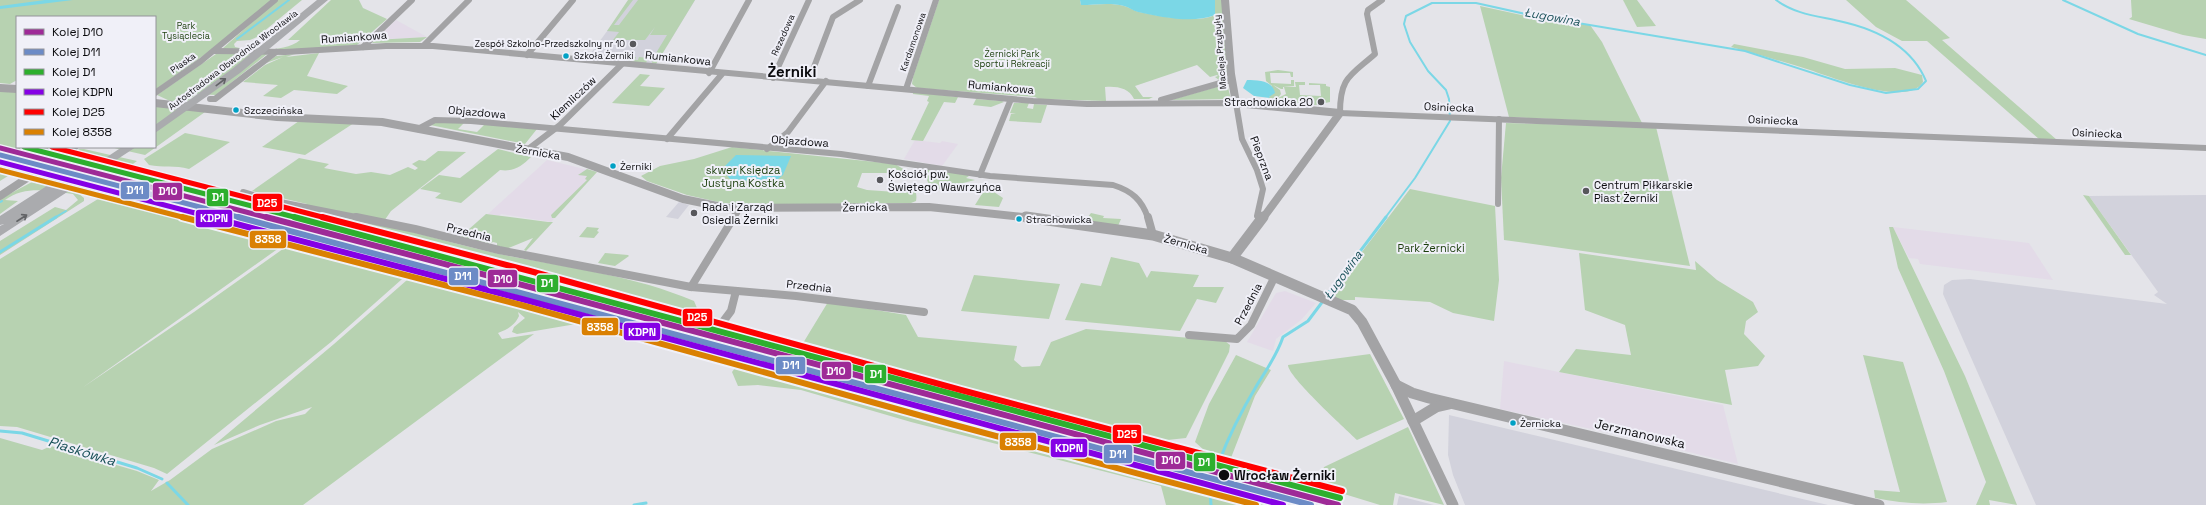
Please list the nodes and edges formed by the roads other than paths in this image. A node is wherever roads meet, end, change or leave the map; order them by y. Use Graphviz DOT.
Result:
graph roads {
  1 [pos="275,0"];
  2 [pos="310,0"];
  3 [pos="323,0"];
  4 [pos="412,0"];
  5 [pos="469,0"];
  6 [pos="573,0"];
  7 [pos="749,0"];
  8 [pos="809,0"];
  9 [pos="860,0"];
  10 [pos="936,0"];
  11 [pos="1225,0"];
  12 [pos="1382,0"];
  13 [pos="898,7"];
  14 [pos="424,45"];
  15 [pos="363,47"];
  16 [pos="214,51"];
  17 [pos="276,52"];
  18 [pos="527,55"];
  19 [pos="622,64"];
  20 [pos="709,73"];
  21 [pos="722,74"];
  22 [pos="772,78"];
  23 [pos="809,80"];
  24 [pos="1231,80"];
  25 [pos="826,82"];
  26 [pos="868,86"];
  27 [pos="0,88"];
  28 [pos="16,89"];
  29 [pos="906,90"];
  30 [pos="156,92"];
  31 [pos="212,99"];
  32 [pos="1011,99"];
  33 [pos="1156,102"];
  34 [pos="156,103"];
  35 [pos="1236,103"];
  36 [pos="1340,113"];
  37 [pos="156,118"];
  38 [pos="1499,119"];
  39 [pos="156,129"];
  40 [pos="418,129"];
  41 [pos="554,129"];
  42 [pos="667,139"];
  43 [pos="72,148"];
  44 [pos="112,148"];
  45 [pos="128,148"];
  46 [pos="2206,148"];
  47 [pos="767,149"];
  48 [pos="527,150"];
  49 [pos="980,175"];
  50 [pos="243,192"];
  51 [pos="0,196"];
  52 [pos="1498,204"];
  53 [pos="740,208"];
  54 [pos="1262,219"];
  55 [pos="0,221"];
  56 [pos="0,232"];
  57 [pos="1153,235"];
  58 [pos="1232,258"];
  59 [pos="1275,276"];
  60 [pos="691,287"];
  61 [pos="736,291"];
  62 [pos="924,312"];
  63 [pos="722,323"];
  64 [pos="1189,336"];
  65 [pos="1396,385"];
  66 [pos="1451,404"];
  67 [pos="1413,421"];
  68 [pos="1453,505"];
  69 [pos="1879,505"];
  1 -- 16 [label="street, Płaska"];
  2 -- 37 [label="highway, Autostradowa Obwodnica Wrocławia"];
  39 -- 3 [label="highway, Autostradowa Obwodnica Wrocławia, one-way"];
  4 -- 15 [label="street"];
  5 -- 14 [label="street"];
  6 -- 18 [label="street"];
  7 -- 20 [label="street"];
  8 -- 22 [label="street, Rezedowa"];
  9 -- 23 [label="street"];
  10 -- 29 [label="street, Kardamonowa"];
  11 -- 24 [label="street, Macieja Przybyły"];
  12 -- 36 [label="street"];
  13 -- 26 [label="street"];
  14 -- 15 [label="street, Rumiankowa"];
  14 -- 18 [label="street, Rumiankowa"];
  15 -- 17 [label="street, Rumiankowa"];
  16 -- 17 [label="street, Rumiankowa"];
  16 -- 30 [label="street, Płaska"];
  17 -- 31 [label="street"];
  18 -- 19 [label="street, Rumiankowa"];
  19 -- 20 [label="street, Rumiankowa"];
  19 -- 41 [label="street, Kiemliczów"];
  20 -- 21 [label="street, Rumiankowa"];
  21 -- 22 [label="street, Rumiankowa"];
  21 -- 42 [label="street"];
  22 -- 23 [label="street, Rumiankowa"];
  23 -- 25 [label="street, Rumiankowa"];
  24 -- 33 [label="street, Rumiankowa"];
  24 -- 35 [label="street, Macieja Przybyły"];
  25 -- 26 [label="street, Rumiankowa"];
  25 -- 47 [label="street"];
  26 -- 29 [label="street, Rumiankowa"];
  27 -- 28 [label="street"];
  29 -- 32 [label="street, Rumiankowa"];
  32 -- 33 [label="street, Rumiankowa"];
  32 -- 49 [label="street"];
  33 -- 35 [label="street, Rumiankowa"];
  34 -- 40 [label="street, Żernicka"];
  35 -- 36 [label="street, Rumiankowa"];
  35 -- 54 [label="street, Pieprzna"];
  36 -- 38 [label="street, Osiniecka"];
  36 -- 54 [label="street"];
  38 -- 46 [label="street, Osiniecka"];
  38 -- 52 [label="street"];
  40 -- 41 [label="street, Objazdowa"];
  40 -- 48 [label="street, Żernicka"];
  41 -- 42 [label="street, Objazdowa"];
  41 -- 48 [label="street, Kiemliczów"];
  42 -- 47 [label="street, Objazdowa"];
  43 -- 51 [label="street"];
  44 -- 55 [label="highway"];
  56 -- 45 [label="highway, one-way"];
  47 -- 49 [label="street, Objazdowa"];
  48 -- 53 [label="street, Żernicka"];
  49 -- 57 [label="street, Objazdowa"];
  50 -- 60 [label="street, Przednia"];
  53 -- 57 [label="street, Żernicka"];
  53 -- 60 [label="street"];
  54 -- 58 [label="street"];
  57 -- 58 [label="street, Żernicka"];
  58 -- 59 [label="street, Żernicka"];
  59 -- 64 [label="street, Przednia"];
  59 -- 65 [label="street, Żernicka"];
  60 -- 61 [label="street, Przednia"];
  61 -- 62 [label="street, Przednia"];
  61 -- 63 [label="street"];
  65 -- 66 [label="street, Jerzmanowska"];
  65 -- 67 [label="street, Żernicka"];
  66 -- 67 [label="street"];
  66 -- 69 [label="street, Jerzmanowska"];
  67 -- 68 [label="street, Żernicka"];
}
